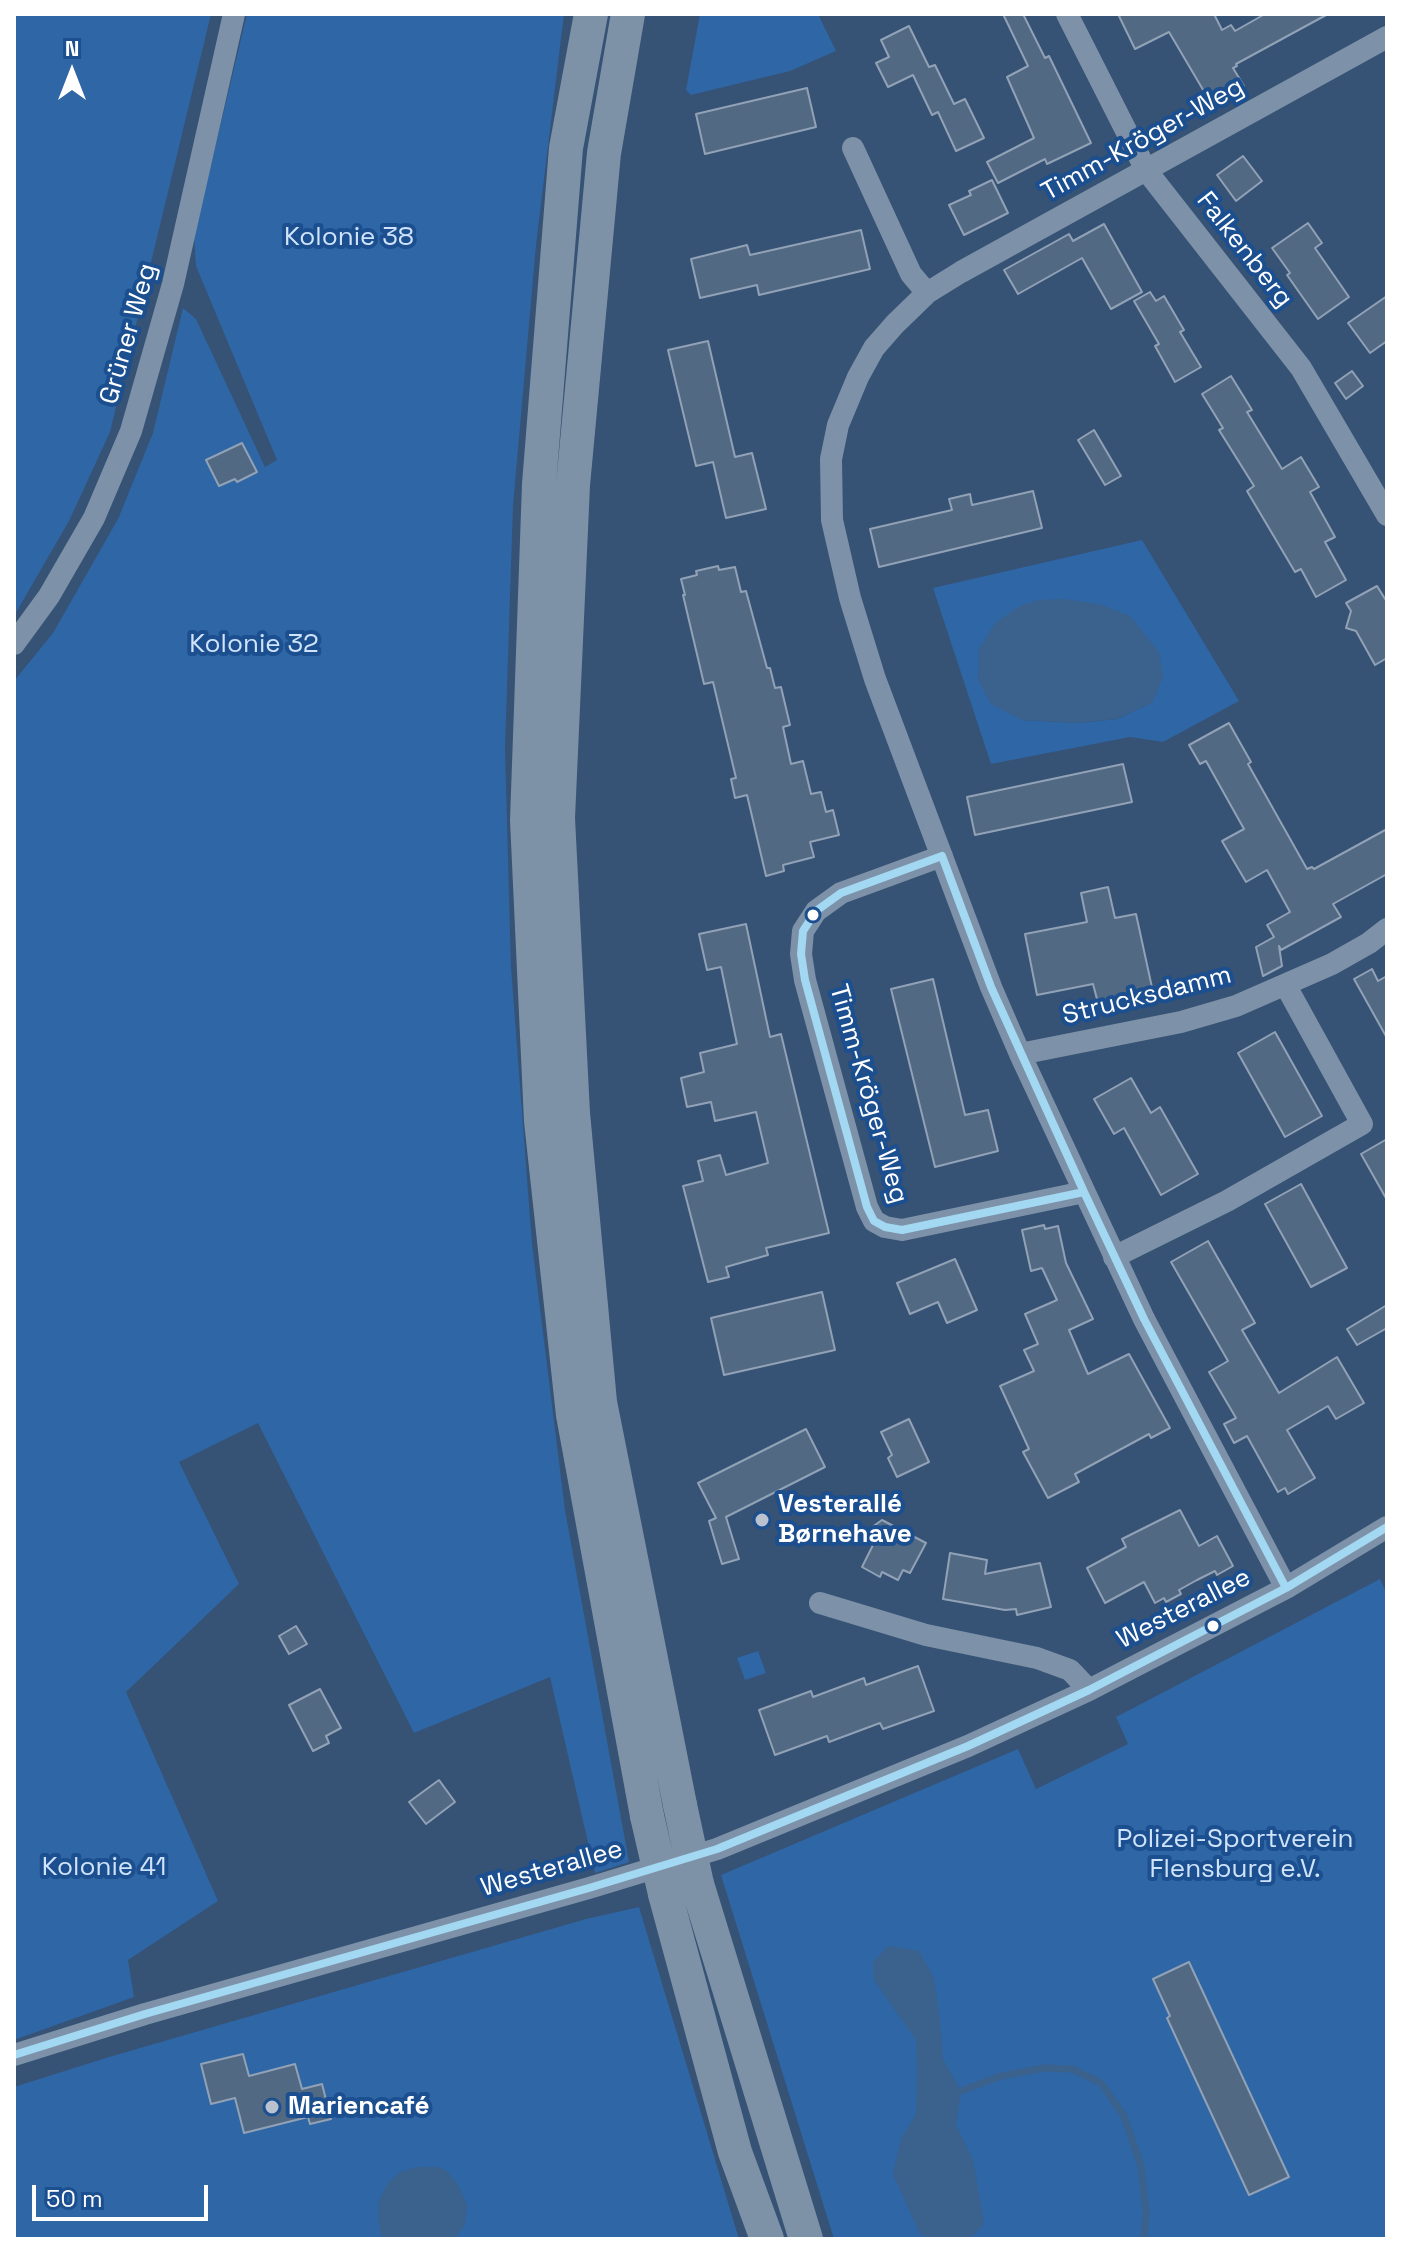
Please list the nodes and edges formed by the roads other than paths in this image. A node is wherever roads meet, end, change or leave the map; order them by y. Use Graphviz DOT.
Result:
graph roads {
  1 [pos="234,14"];
  2 [pos="591,14"];
  3 [pos="628,14"];
  4 [pos="1067,14"];
  5 [pos="1387,37"];
  6 [pos="853,148"];
  7 [pos="1146,170"];
  8 [pos="927,293"];
  9 [pos="1387,515"];
  10 [pos="14,644"];
  11 [pos="942,856"];
  12 [pos="1387,929"];
  13 [pos="1286,986"];
  14 [pos="1020,1054"];
  15 [pos="1084,1192"];
  16 [pos="1114,1257"];
  17 [pos="1387,1527"];
  18 [pos="1286,1588"];
  19 [pos="820,1603"];
  20 [pos="1089,1690"];
  21 [pos="14,2055"];
  22 [pos="767,2239"];
  23 [pos="806,2239"];
  1 -- 10 [label="street, Grüner Weg"];
  2 -- 22 [label="highway, bridge"];
  3 -- 23 [label="highway, bridge"];
  4 -- 7 [label="street, Falkenberg"];
  5 -- 7 [label="street, Timm-Kröger-Weg"];
  6 -- 8 [label="street"];
  7 -- 8 [label="street, Timm-Kröger-Weg"];
  7 -- 9 [label="street, Falkenberg"];
  8 -- 11 [label="street, Timm-Kröger-Weg"];
  11 -- 14 [label="street, Timm-Kröger-Weg"];
  11 -- 15 [label="street, Timm-Kröger-Weg"];
  12 -- 13 [label="street, Strucksdamm"];
  13 -- 14 [label="street, Strucksdamm"];
  13 -- 16 [label="street"];
  14 -- 15 [label="street, Timm-Kröger-Weg"];
  15 -- 16 [label="street, Timm-Kröger-Weg"];
  16 -- 18 [label="street, Timm-Kröger-Weg"];
  17 -- 18 [label="street, Westerallee"];
  18 -- 20 [label="street, Westerallee"];
  19 -- 20 [label="street"];
  20 -- 21 [label="street, Westerallee"];
}
